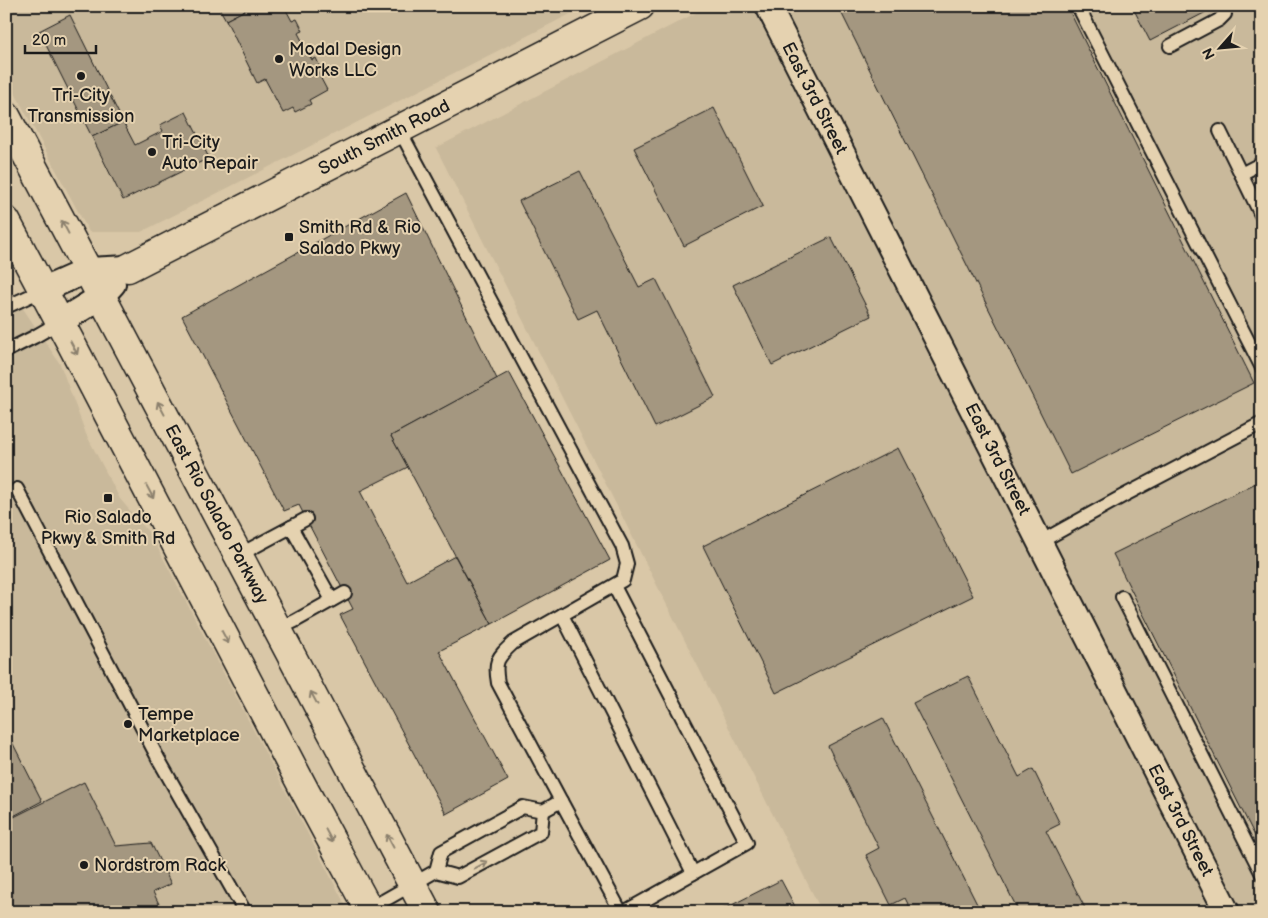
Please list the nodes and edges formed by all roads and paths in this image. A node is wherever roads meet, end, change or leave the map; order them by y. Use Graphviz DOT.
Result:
graph roads {
  1 [pos="640,6"];
  2 [pos="768,6"];
  3 [pos="1078,6"];
  4 [pos="1224,6"];
  5 [pos="1170,46"];
  6 [pos="6,116"];
  7 [pos="399,129"];
  8 [pos="1220,131"];
  9 [pos="1262,163"];
  10 [pos="1241,174"];
  11 [pos="1262,217"];
  12 [pos="6,221"];
  13 [pos="128,268"];
  14 [pos="88,270"];
  15 [pos="43,290"];
  16 [pos="102,296"];
  17 [pos="6,307"];
  18 [pos="60,322"];
  19 [pos="6,351"];
  20 [pos="1262,368"];
  21 [pos="1262,423"];
  22 [pos="17,489"];
  23 [pos="306,519"];
  24 [pos="291,527"];
  25 [pos="1040,542"];
  26 [pos="239,555"];
  27 [pos="614,586"];
  28 [pos="345,593"];
  29 [pos="1122,597"];
  30 [pos="332,600"];
  31 [pos="562,615"];
  32 [pos="278,630"];
  33 [pos="562,801"];
  34 [pos="543,811"];
  35 [pos="693,873"];
  36 [pos="1262,874"];
  37 [pos="424,878"];
  38 [pos="370,910"];
  39 [pos="245,912"];
  40 [pos="427,912"];
  41 [pos="622,912"];
  42 [pos="1227,912"];
  1 -- 7 [label="main road, South Smith Road"];
  2 -- 25 [label="street, East 3rd Street"];
  3 -- 20 [label="lane"];
  4 -- 5 [label="lane"];
  14 -- 6 [label="main road, East Rio Salado Parkway, one-way"];
  7 -- 13 [label="main road, South Smith Road"];
  7 -- 27 [label="lane"];
  8 -- 10 [label="lane"];
  9 -- 10 [label="lane"];
  10 -- 11 [label="lane"];
  12 -- 15 [label="main road"];
  13 -- 14 [label="street, South Smith Road"];
  13 -- 16 [label="street, South Smith Road"];
  14 -- 15 [label="street, South Smith Road"];
  14 -- 16 [label="main road, East Rio Salado Parkway"];
  15 -- 17 [label="lane, South Smith Road"];
  15 -- 18 [label="main road"];
  16 -- 18 [label="street, South Smith Road"];
  26 -- 16 [label="main road, East Rio Salado Parkway, one-way"];
  18 -- 19 [label="lane, South Smith Road"];
  18 -- 38 [label="main road, one-way"];
  21 -- 25 [label="lane"];
  22 -- 39 [label="lane"];
  23 -- 24 [label="lane"];
  24 -- 26 [label="lane"];
  24 -- 30 [label="lane"];
  25 -- 42 [label="street, East 3rd Street"];
  26 -- 32 [label="main road, East Rio Salado Parkway"];
  27 -- 31 [label="lane"];
  27 -- 35 [label="lane"];
  28 -- 30 [label="lane"];
  29 -- 36 [label="lane"];
  30 -- 32 [label="lane"];
  31 -- 33 [label="lane"];
  31 -- 35 [label="lane"];
  37 -- 32 [label="main road, East Rio Salado Parkway, one-way"];
  33 -- 34 [label="lane"];
  33 -- 41 [label="lane"];
  34 -- 37 [label="lane"];
  37 -- 34 [label="lane, one-way"];
  35 -- 41 [label="lane"];
  37 -- 38 [label="lane"];
  37 -- 40 [label="main road, East Rio Salado Parkway"];
}
